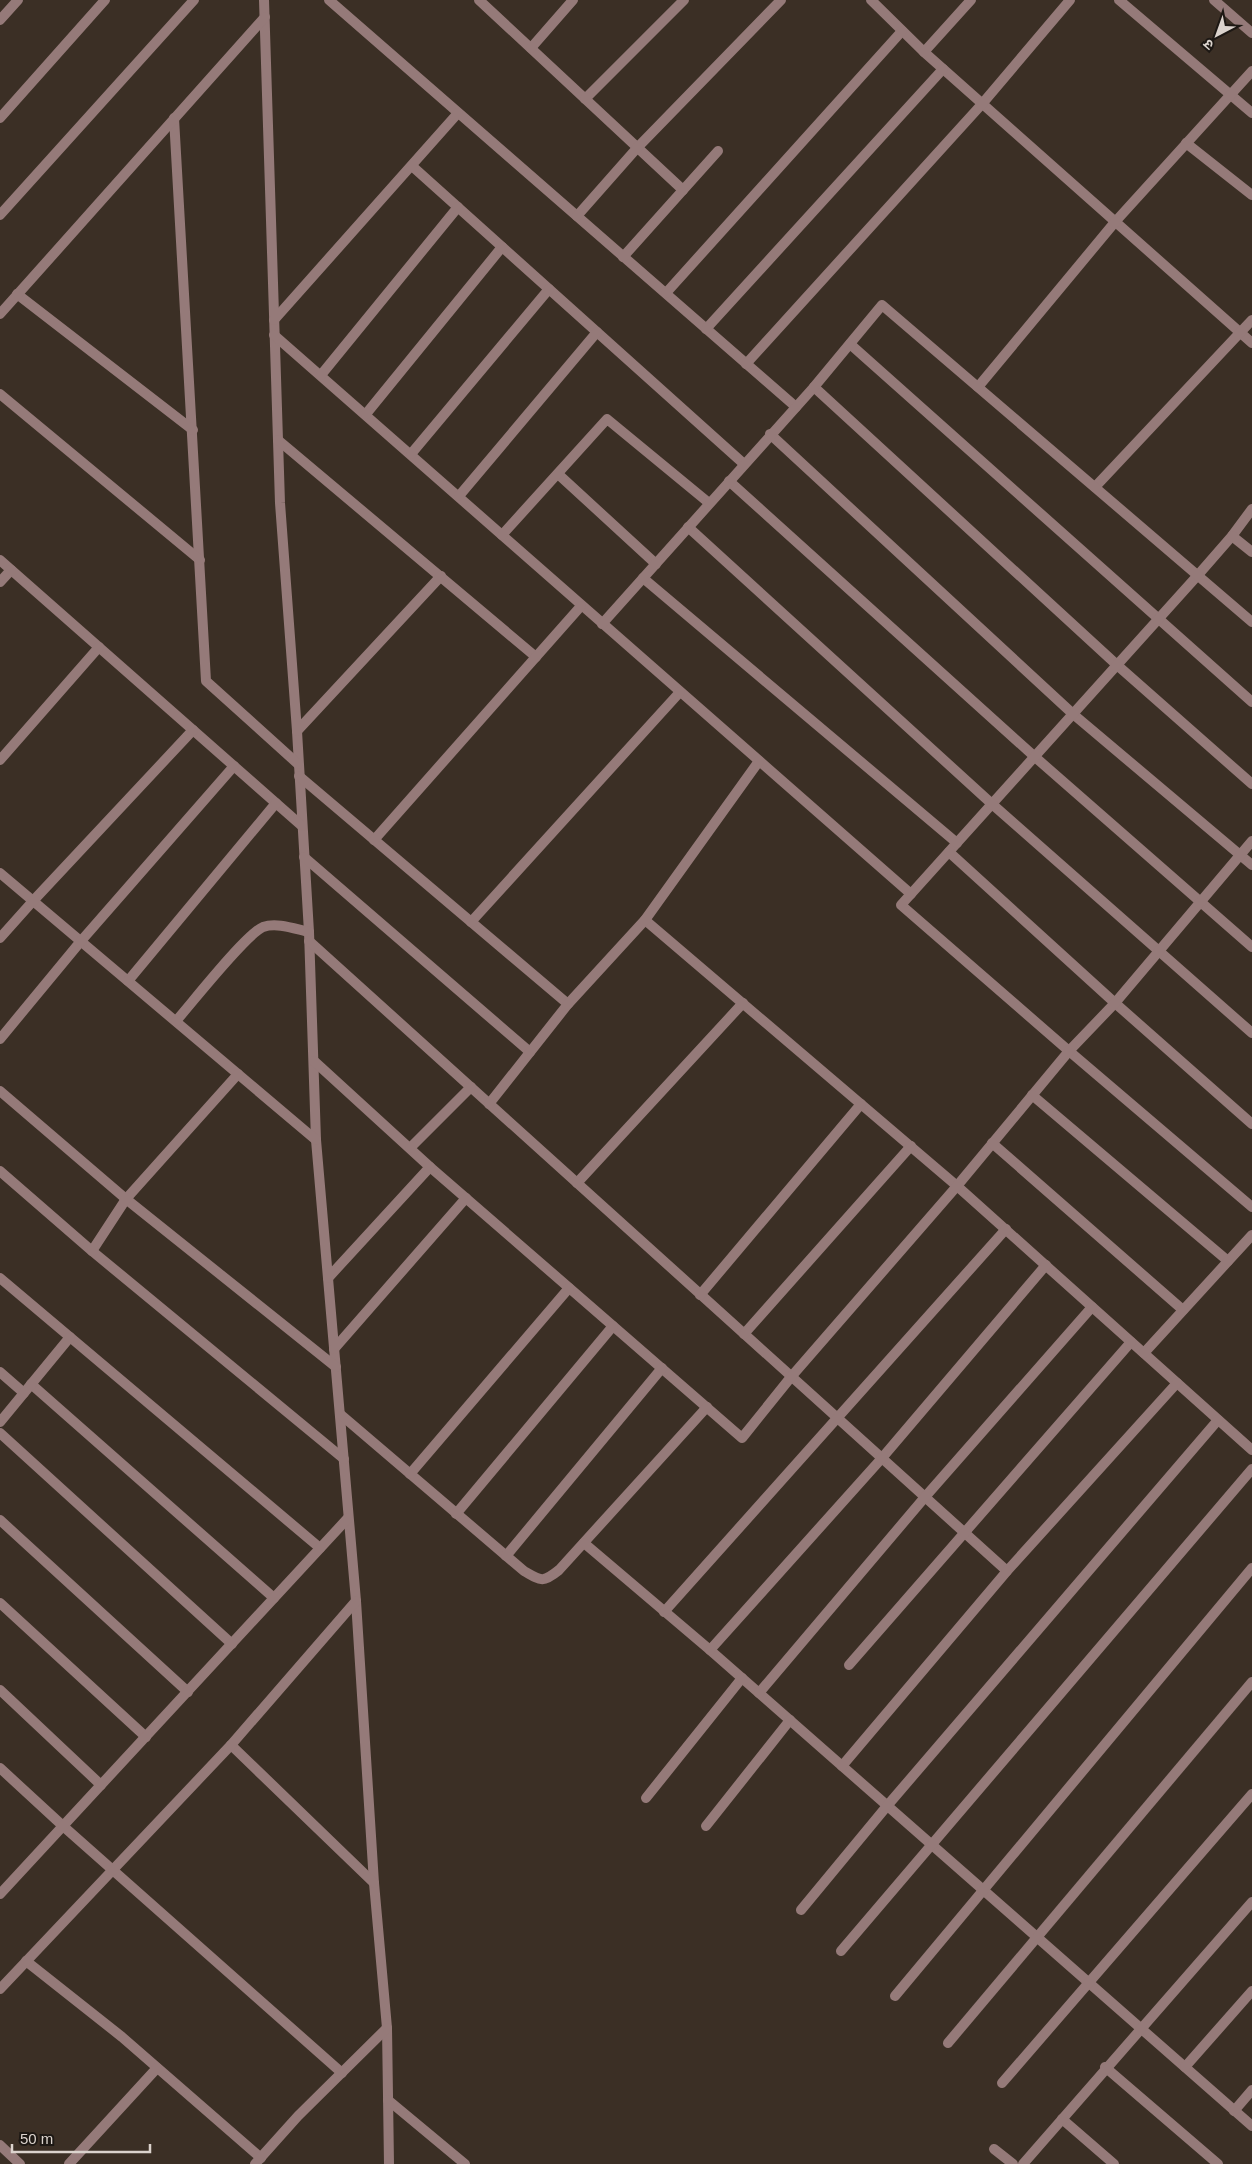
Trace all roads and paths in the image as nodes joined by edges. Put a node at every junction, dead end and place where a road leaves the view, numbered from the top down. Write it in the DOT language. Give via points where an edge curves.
graph roads {
  1 [pos="18,0"];
  2 [pos="105,0"];
  3 [pos="194,0"];
  4 [pos="264,0"];
  5 [pos="329,0"];
  6 [pos="478,0"];
  7 [pos="573,0"];
  8 [pos="684,0"];
  9 [pos="781,0"];
  10 [pos="871,0"];
  11 [pos="971,0"];
  12 [pos="1070,0"];
  13 [pos="1119,0"];
  14 [pos="1214,0"];
  15 [pos="490,4"];
  16 [pos="265,17"];
  17 [pos="0,20"];
  18 [pos="902,31"];
  19 [pos="1252,33"];
  20 [pos="531,48"];
  21 [pos="924,52"];
  22 [pos="943,69"];
  23 [pos="1252,71"];
  24 [pos="1230,95"];
  25 [pos="585,99"];
  26 [pos="982,104"];
  27 [pos="458,113"];
  28 [pos="1252,114"];
  29 [pos="0,118"];
  30 [pos="174,118"];
  31 [pos="1186,143"];
  32 [pos="637,148"];
  33 [pos="718,151"];
  34 [pos="412,166"];
  35 [pos="683,190"];
  36 [pos="1252,195"];
  37 [pos="458,207"];
  38 [pos="0,215"];
  39 [pos="576,216"];
  40 [pos="1115,222"];
  41 [pos="502,247"];
  42 [pos="623,257"];
  43 [pos="549,289"];
  44 [pos="666,293"];
  45 [pos="18,294"];
  46 [pos="0,314"];
  47 [pos="274,320"];
  48 [pos="1252,320"];
  49 [pos="706,329"];
  50 [pos="597,332"];
  51 [pos="1240,332"];
  52 [pos="274,335"];
  53 [pos="1252,343"];
  54 [pos="850,344"];
  55 [pos="746,364"];
  56 [pos="321,375"];
  57 [pos="814,387"];
  58 [pos="978,387"];
  59 [pos="0,394"];
  60 [pos="796,407"];
  61 [pos="366,414"];
  62 [pos="194,430"];
  63 [pos="770,434"];
  64 [pos="278,440"];
  65 [pos="411,454"];
  66 [pos="744,464"];
  67 [pos="558,474"];
  68 [pos="728,481"];
  69 [pos="1095,486"];
  70 [pos="459,496"];
  71 [pos="709,503"];
  72 [pos="1252,509"];
  73 [pos="688,527"];
  74 [pos="502,535"];
  75 [pos="1232,536"];
  76 [pos="1252,552"];
  77 [pos="0,560"];
  78 [pos="200,560"];
  79 [pos="656,564"];
  80 [pos="11,570"];
  81 [pos="1198,575"];
  82 [pos="441,576"];
  83 [pos="643,578"];
  84 [pos="0,582"];
  85 [pos="582,606"];
  86 [pos="1158,620"];
  87 [pos="1252,622"];
  88 [pos="602,624"];
  89 [pos="99,647"];
  90 [pos="536,657"];
  91 [pos="1117,665"];
  92 [pos="680,692"];
  93 [pos="1252,702"];
  94 [pos="1073,714"];
  95 [pos="193,730"];
  96 [pos="297,731"];
  97 [pos="1035,757"];
  98 [pos="0,760"];
  99 [pos="759,761"];
  100 [pos="298,764"];
  101 [pos="234,766"];
  102 [pos="299,776"];
  103 [pos="1252,784"];
  104 [pos="276,803"];
  105 [pos="992,804"];
  106 [pos="302,826"];
  107 [pos="374,840"];
  108 [pos="1252,840"];
  109 [pos="957,843"];
  110 [pos="949,852"];
  111 [pos="1240,855"];
  112 [pos="304,857"];
  113 [pos="1252,865"];
  114 [pos="0,873"];
  115 [pos="911,894"];
  116 [pos="33,901"];
  117 [pos="1202,901"];
  118 [pos="646,920"];
  119 [pos="471,922"];
  120 [pos="309,937"];
  121 [pos="0,938"];
  122 [pos="80,941"];
  123 [pos="1252,947"];
  124 [pos="1159,949"];
  125 [pos="128,981"];
  126 [pos="743,1003"];
  127 [pos="1115,1003"];
  128 [pos="568,1004"];
  129 [pos="176,1022"];
  130 [pos="1252,1033"];
  131 [pos="0,1039"];
  132 [pos="1069,1051"];
  133 [pos="530,1052"];
  134 [pos="314,1061"];
  135 [pos="238,1074"];
  136 [pos="471,1088"];
  137 [pos="0,1091"];
  138 [pos="1032,1095"];
  139 [pos="489,1104"];
  140 [pos="861,1104"];
  141 [pos="1252,1124"];
  142 [pos="316,1140"];
  143 [pos="992,1143"];
  144 [pos="911,1146"];
  145 [pos="410,1148"];
  146 [pos="430,1166"];
  147 [pos="0,1171"];
  148 [pos="577,1183"];
  149 [pos="957,1186"];
  150 [pos="466,1198"];
  151 [pos="126,1199"];
  152 [pos="1252,1207"];
  153 [pos="1006,1229"];
  154 [pos="1252,1235"];
  155 [pos="92,1251"];
  156 [pos="1228,1261"];
  157 [pos="1046,1265"];
  158 [pos="0,1278"];
  159 [pos="328,1278"];
  160 [pos="569,1288"];
  161 [pos="700,1294"];
  162 [pos="1092,1307"];
  163 [pos="1183,1310"];
  164 [pos="613,1326"];
  165 [pos="744,1334"];
  166 [pos="70,1337"];
  167 [pos="1131,1342"];
  168 [pos="334,1349"];
  169 [pos="1144,1353"];
  170 [pos="336,1367"];
  171 [pos="662,1368"];
  172 [pos="0,1372"];
  173 [pos="791,1377"];
  174 [pos="1177,1383"];
  175 [pos="31,1384"];
  176 [pos="24,1393"];
  177 [pos="707,1408"];
  178 [pos="340,1414"];
  179 [pos="838,1419"];
  180 [pos="1218,1420"];
  181 [pos="0,1422"];
  182 [pos="0,1433"];
  183 [pos="1252,1450"];
  184 [pos="882,1458"];
  185 [pos="344,1459"];
  186 [pos="1252,1469"];
  187 [pos="410,1474"];
  188 [pos="924,1496"];
  189 [pos="456,1514"];
  190 [pos="348,1518"];
  191 [pos="0,1520"];
  192 [pos="966,1533"];
  193 [pos="584,1544"];
  194 [pos="320,1548"];
  195 [pos="506,1556"];
  196 [pos="1252,1568"];
  197 [pos="1007,1570"];
  198 [pos="274,1598"];
  199 [pos="356,1602"];
  200 [pos="0,1603"];
  201 [pos="664,1612"];
  202 [pos="232,1644"];
  203 [pos="710,1650"];
  204 [pos="849,1665"];
  205 [pos="742,1678"];
  206 [pos="1252,1682"];
  207 [pos="0,1690"];
  208 [pos="188,1692"];
  209 [pos="759,1693"];
  210 [pos="790,1720"];
  211 [pos="146,1737"];
  212 [pos="231,1745"];
  213 [pos="842,1766"];
  214 [pos="0,1768"];
  215 [pos="101,1785"];
  216 [pos="1252,1794"];
  217 [pos="646,1798"];
  218 [pos="887,1806"];
  219 [pos="63,1826"];
  220 [pos="706,1826"];
  221 [pos="931,1844"];
  222 [pos="114,1869"];
  223 [pos="374,1882"];
  224 [pos="2,1887"];
  225 [pos="983,1890"];
  226 [pos="1252,1902"];
  227 [pos="800,1910"];
  228 [pos="1037,1937"];
  229 [pos="840,1951"];
  230 [pos="26,1962"];
  231 [pos="1089,1983"];
  232 [pos="0,1989"];
  233 [pos="1252,1991"];
  234 [pos="895,1996"];
  235 [pos="387,2028"];
  236 [pos="1141,2029"];
  237 [pos="948,2043"];
  238 [pos="158,2068"];
  239 [pos="1105,2068"];
  240 [pos="1185,2068"];
  241 [pos="342,2073"];
  242 [pos="1002,2084"];
  243 [pos="1252,2090"];
  244 [pos="388,2100"];
  245 [pos="1234,2111"];
  246 [pos="1062,2119"];
  247 [pos="1252,2126"];
  248 [pos="994,2149"];
  249 [pos="2,2151"];
  250 [pos="258,2161"];
  251 [pos="20,2164"];
  252 [pos="68,2164"];
  253 [pos="389,2164"];
  254 [pos="465,2164"];
  255 [pos="1013,2164"];
  256 [pos="1023,2164"];
  257 [pos="1114,2164"];
  258 [pos="1218,2164"];
  1 -- 17 [label="street"];
  2 -- 29 [label="street"];
  3 -- 38 [label="street"];
  4 -- 16 [label="street"];
  5 -- 27 [label="street"];
  6 -- 15 [label="street"];
  7 -- 20 [label="street"];
  8 -- 25 [label="street"];
  9 -- 32 [label="street"];
  10 -- 18 [label="street"];
  11 -- 21 [label="street"];
  12 -- 26 [label="street"];
  13 -- 24 [label="street"];
  14 -- 19 [label="street"];
  15 -- 20 [label="street"];
  16 -- 30 [label="street"];
  16 -- 47 [label="street"];
  18 -- 21 [label="street"];
  18 -- 44 [label="street"];
  20 -- 25 [label="street"];
  21 -- 22 [label="street"];
  22 -- 26 [label="street"];
  22 -- 49 [label="street"];
  23 -- 24 [label="street"];
  24 -- 28 [label="street"];
  24 -- 31 [label="street"];
  25 -- 32 [label="street"];
  26 -- 40 [label="street"];
  26 -- 55 [label="street"];
  27 -- 34 [label="street"];
  27 -- 39 [label="street"];
  30 -- 45 [label="street"];
  30 -- 62 [label="street"];
  31 -- 36 [label="street"];
  31 -- 40 [label="street"];
  32 -- 35 [label="street"];
  32 -- 39 [label="street"];
  33 -- 35 [label="street"];
  34 -- 37 [label="street"];
  34 -- 47 [label="street"];
  35 -- 42 [label="street"];
  37 -- 41 [label="street"];
  37 -- 56 [label="street"];
  39 -- 42 [label="street"];
  40 -- 51 [label="street"];
  40 -- 58 [label="street"];
  41 -- 43 [label="street"];
  41 -- 61 [label="street"];
  42 -- 44 [label="street"];
  43 -- 50 [label="street"];
  43 -- 65 [label="street"];
  44 -- 49 [label="street"];
  45 -- 46 [label="street"];
  45 -- 62 [label="street"];
  47 -- 52 [label="street"];
  48 -- 51 [label="street"];
  49 -- 55 [label="street"];
  50 -- 66 [label="street"];
  50 -- 70 [label="street"];
  51 -- 53 [label="street"];
  51 -- 69 [label="street"];
  52 -- 56 [label="street"];
  52 -- 64 [label="street"];
  54 -- 57 [label="street"];
  54 -- 58 [label="street" via="882,305"];
  54 -- 86 [label="street"];
  55 -- 60 [label="street"];
  56 -- 61 [label="street"];
  57 -- 60 [label="street"];
  57 -- 91 [label="street"];
  58 -- 69 [label="street"];
  59 -- 78 [label="street"];
  60 -- 63 [label="street"];
  61 -- 65 [label="street"];
  62 -- 78 [label="street"];
  63 -- 66 [label="street"];
  63 -- 94 [label="street"];
  64 -- 82 [label="street"];
  64 -- 96 [label="street"];
  65 -- 70 [label="street"];
  66 -- 68 [label="street"];
  67 -- 71 [label="street" via="607,419"];
  67 -- 74 [label="street"];
  67 -- 79 [label="street"];
  68 -- 71 [label="street"];
  68 -- 97 [label="street"];
  69 -- 81 [label="street"];
  70 -- 74 [label="street"];
  71 -- 73 [label="street"];
  72 -- 75 [label="street"];
  73 -- 79 [label="street"];
  73 -- 105 [label="street"];
  74 -- 85 [label="street"];
  75 -- 76 [label="street"];
  75 -- 81 [label="street"];
  77 -- 80 [label="street"];
  78 -- 100 [label="street" via="206,681"];
  79 -- 83 [label="street"];
  80 -- 84 [label="street"];
  80 -- 89 [label="street"];
  81 -- 86 [label="street"];
  81 -- 87 [label="street"];
  82 -- 90 [label="street"];
  82 -- 96 [label="street"];
  83 -- 88 [label="street"];
  83 -- 109 [label="street"];
  85 -- 88 [label="street"];
  85 -- 90 [label="street"];
  86 -- 91 [label="street"];
  86 -- 93 [label="street"];
  88 -- 92 [label="street"];
  89 -- 95 [label="street"];
  89 -- 98 [label="street"];
  90 -- 107 [label="street"];
  91 -- 94 [label="street"];
  91 -- 103 [label="street"];
  92 -- 99 [label="street"];
  92 -- 119 [label="street"];
  94 -- 97 [label="street"];
  94 -- 111 [label="street"];
  95 -- 101 [label="street"];
  95 -- 116 [label="street"];
  96 -- 100 [label="street"];
  97 -- 105 [label="street"];
  97 -- 117 [label="street"];
  99 -- 115 [label="street"];
  99 -- 118 [label="street"];
  100 -- 102 [label="street"];
  101 -- 104 [label="street"];
  101 -- 122 [label="street"];
  102 -- 106 [label="street"];
  102 -- 107 [label="street"];
  104 -- 106 [label="street"];
  104 -- 125 [label="street"];
  105 -- 109 [label="street"];
  105 -- 124 [label="street"];
  106 -- 112 [label="street"];
  107 -- 119 [label="street"];
  108 -- 111 [label="street"];
  109 -- 110 [label="street"];
  110 -- 115 [label="street"];
  110 -- 127 [label="street"];
  111 -- 113 [label="street"];
  111 -- 117 [label="street"];
  112 -- 120 [label="street"];
  112 -- 133 [label="street"];
  114 -- 116 [label="street"];
  115 -- 132 [label="street" via="901,905"];
  116 -- 121 [label="street"];
  116 -- 122 [label="street"];
  117 -- 123 [label="street"];
  117 -- 124 [label="street"];
  118 -- 126 [label="street"];
  118 -- 128 [label="street"];
  119 -- 128 [label="street"];
  120 -- 129 [label="street" via="274,925 262,928 242,945"];
  120 -- 134 [label="street"];
  120 -- 136 [label="street"];
  122 -- 125 [label="street"];
  122 -- 131 [label="street"];
  124 -- 127 [label="street"];
  124 -- 130 [label="street"];
  125 -- 129 [label="street"];
  126 -- 140 [label="street"];
  126 -- 148 [label="street"];
  127 -- 132 [label="street"];
  127 -- 141 [label="street"];
  128 -- 133 [label="street"];
  129 -- 135 [label="street"];
  132 -- 138 [label="street"];
  132 -- 152 [label="street"];
  133 -- 139 [label="street"];
  134 -- 142 [label="street"];
  134 -- 145 [label="street"];
  135 -- 142 [label="street"];
  135 -- 151 [label="street"];
  136 -- 139 [label="street"];
  136 -- 145 [label="street"];
  137 -- 151 [label="street"];
  138 -- 143 [label="street"];
  138 -- 156 [label="street"];
  139 -- 148 [label="street"];
  140 -- 144 [label="street"];
  140 -- 161 [label="street"];
  142 -- 159 [label="street"];
  143 -- 149 [label="street"];
  143 -- 163 [label="street"];
  144 -- 149 [label="street"];
  144 -- 165 [label="street"];
  145 -- 146 [label="street"];
  146 -- 150 [label="street"];
  146 -- 159 [label="street"];
  147 -- 155 [label="street"];
  148 -- 161 [label="street"];
  149 -- 153 [label="street"];
  149 -- 173 [label="street"];
  150 -- 160 [label="street"];
  150 -- 168 [label="street"];
  151 -- 155 [label="street"];
  151 -- 170 [label="street"];
  153 -- 157 [label="street"];
  153 -- 179 [label="street"];
  154 -- 156 [label="street"];
  155 -- 185 [label="street"];
  156 -- 163 [label="street"];
  157 -- 162 [label="street"];
  157 -- 184 [label="street"];
  158 -- 166 [label="street"];
  159 -- 168 [label="street"];
  160 -- 164 [label="street"];
  160 -- 187 [label="street"];
  161 -- 165 [label="street"];
  162 -- 167 [label="street"];
  162 -- 188 [label="street"];
  163 -- 169 [label="street"];
  164 -- 171 [label="street"];
  164 -- 189 [label="street"];
  165 -- 173 [label="street"];
  166 -- 175 [label="street"];
  166 -- 194 [label="street"];
  167 -- 169 [label="street"];
  167 -- 192 [label="street"];
  168 -- 170 [label="street"];
  169 -- 174 [label="street"];
  170 -- 178 [label="street"];
  171 -- 177 [label="street"];
  171 -- 195 [label="street"];
  172 -- 176 [label="street"];
  173 -- 177 [label="street" via="742,1438"];
  173 -- 179 [label="street"];
  174 -- 180 [label="street"];
  174 -- 197 [label="street"];
  175 -- 176 [label="street"];
  175 -- 198 [label="street"];
  176 -- 181 [label="street"];
  177 -- 193 [label="street"];
  178 -- 185 [label="street"];
  178 -- 187 [label="street"];
  179 -- 184 [label="street"];
  179 -- 201 [label="street"];
  180 -- 183 [label="street"];
  180 -- 218 [label="street"];
  182 -- 202 [label="street"];
  184 -- 188 [label="street"];
  184 -- 203 [label="street"];
  185 -- 190 [label="street"];
  186 -- 221 [label="street"];
  187 -- 189 [label="street"];
  188 -- 192 [label="street"];
  188 -- 209 [label="street"];
  189 -- 195 [label="street"];
  190 -- 194 [label="street"];
  190 -- 199 [label="street"];
  191 -- 208 [label="street"];
  192 -- 197 [label="street"];
  192 -- 204 [label="street"];
  193 -- 195 [label="street" via="548,1580 539,1580"];
  193 -- 201 [label="street"];
  194 -- 198 [label="street"];
  196 -- 225 [label="street"];
  197 -- 213 [label="street"];
  198 -- 202 [label="street"];
  199 -- 212 [label="street"];
  199 -- 223 [label="street"];
  200 -- 211 [label="street"];
  201 -- 203 [label="street"];
  202 -- 208 [label="street"];
  203 -- 205 [label="street"];
  205 -- 209 [label="street"];
  205 -- 217 [label="street"];
  206 -- 228 [label="street"];
  207 -- 215 [label="street"];
  208 -- 211 [label="street"];
  209 -- 210 [label="street"];
  210 -- 213 [label="street"];
  210 -- 220 [label="street"];
  211 -- 215 [label="street"];
  212 -- 222 [label="street"];
  212 -- 223 [label="street"];
  213 -- 218 [label="street"];
  214 -- 219 [label="street"];
  215 -- 219 [label="street"];
  216 -- 231 [label="street"];
  218 -- 221 [label="street"];
  218 -- 227 [label="street"];
  219 -- 222 [label="street"];
  219 -- 224 [label="street"];
  221 -- 225 [label="street"];
  221 -- 229 [label="street"];
  222 -- 230 [label="street"];
  222 -- 241 [label="street"];
  223 -- 235 [label="street"];
  225 -- 228 [label="street"];
  225 -- 234 [label="street"];
  226 -- 236 [label="street"];
  228 -- 231 [label="street"];
  228 -- 237 [label="street"];
  230 -- 232 [label="street"];
  230 -- 238 [label="street"];
  231 -- 236 [label="street"];
  231 -- 242 [label="street"];
  233 -- 240 [label="street"];
  235 -- 241 [label="street"];
  235 -- 244 [label="street"];
  236 -- 239 [label="street"];
  236 -- 240 [label="street"];
  238 -- 250 [label="street"];
  238 -- 252 [label="street"];
  239 -- 246 [label="street"];
  239 -- 258 [label="street"];
  240 -- 245 [label="street"];
  241 -- 250 [label="street"];
  243 -- 245 [label="street"];
  244 -- 253 [label="street"];
  244 -- 254 [label="street"];
  245 -- 247 [label="street"];
  246 -- 256 [label="street"];
  246 -- 257 [label="street"];
  248 -- 255 [label="street"];
  249 -- 251 [label="street"];
}
